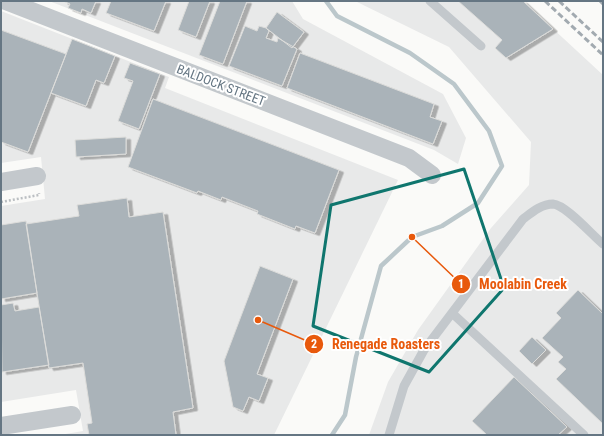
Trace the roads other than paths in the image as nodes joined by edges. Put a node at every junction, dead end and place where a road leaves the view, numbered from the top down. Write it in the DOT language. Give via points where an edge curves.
graph roads {
  1 [pos="6,1"];
  2 [pos="430,1"];
  3 [pos="481,46"];
  4 [pos="432,175"];
  5 [pos="1,182"];
  6 [pos="38,183"];
  7 [pos="603,244"];
  8 [pos="452,313"];
  9 [pos="72,415"];
  10 [pos="1,426"];
  11 [pos="389,435"];
  12 [pos="584,435"];
  1 -- 4 [label="street, BALDOCK STREET" via="409,158"];
  2 -- 3 [label="lane"];
  5 -- 6 [label="street"];
  7 -- 8 [label="lane" via="563,208 553,204 539,208 522,219"];
  8 -- 11 [label="lane" via="424,350 404,386"];
  8 -- 12 [label="lane"];
  9 -- 10 [label="street"];
}
